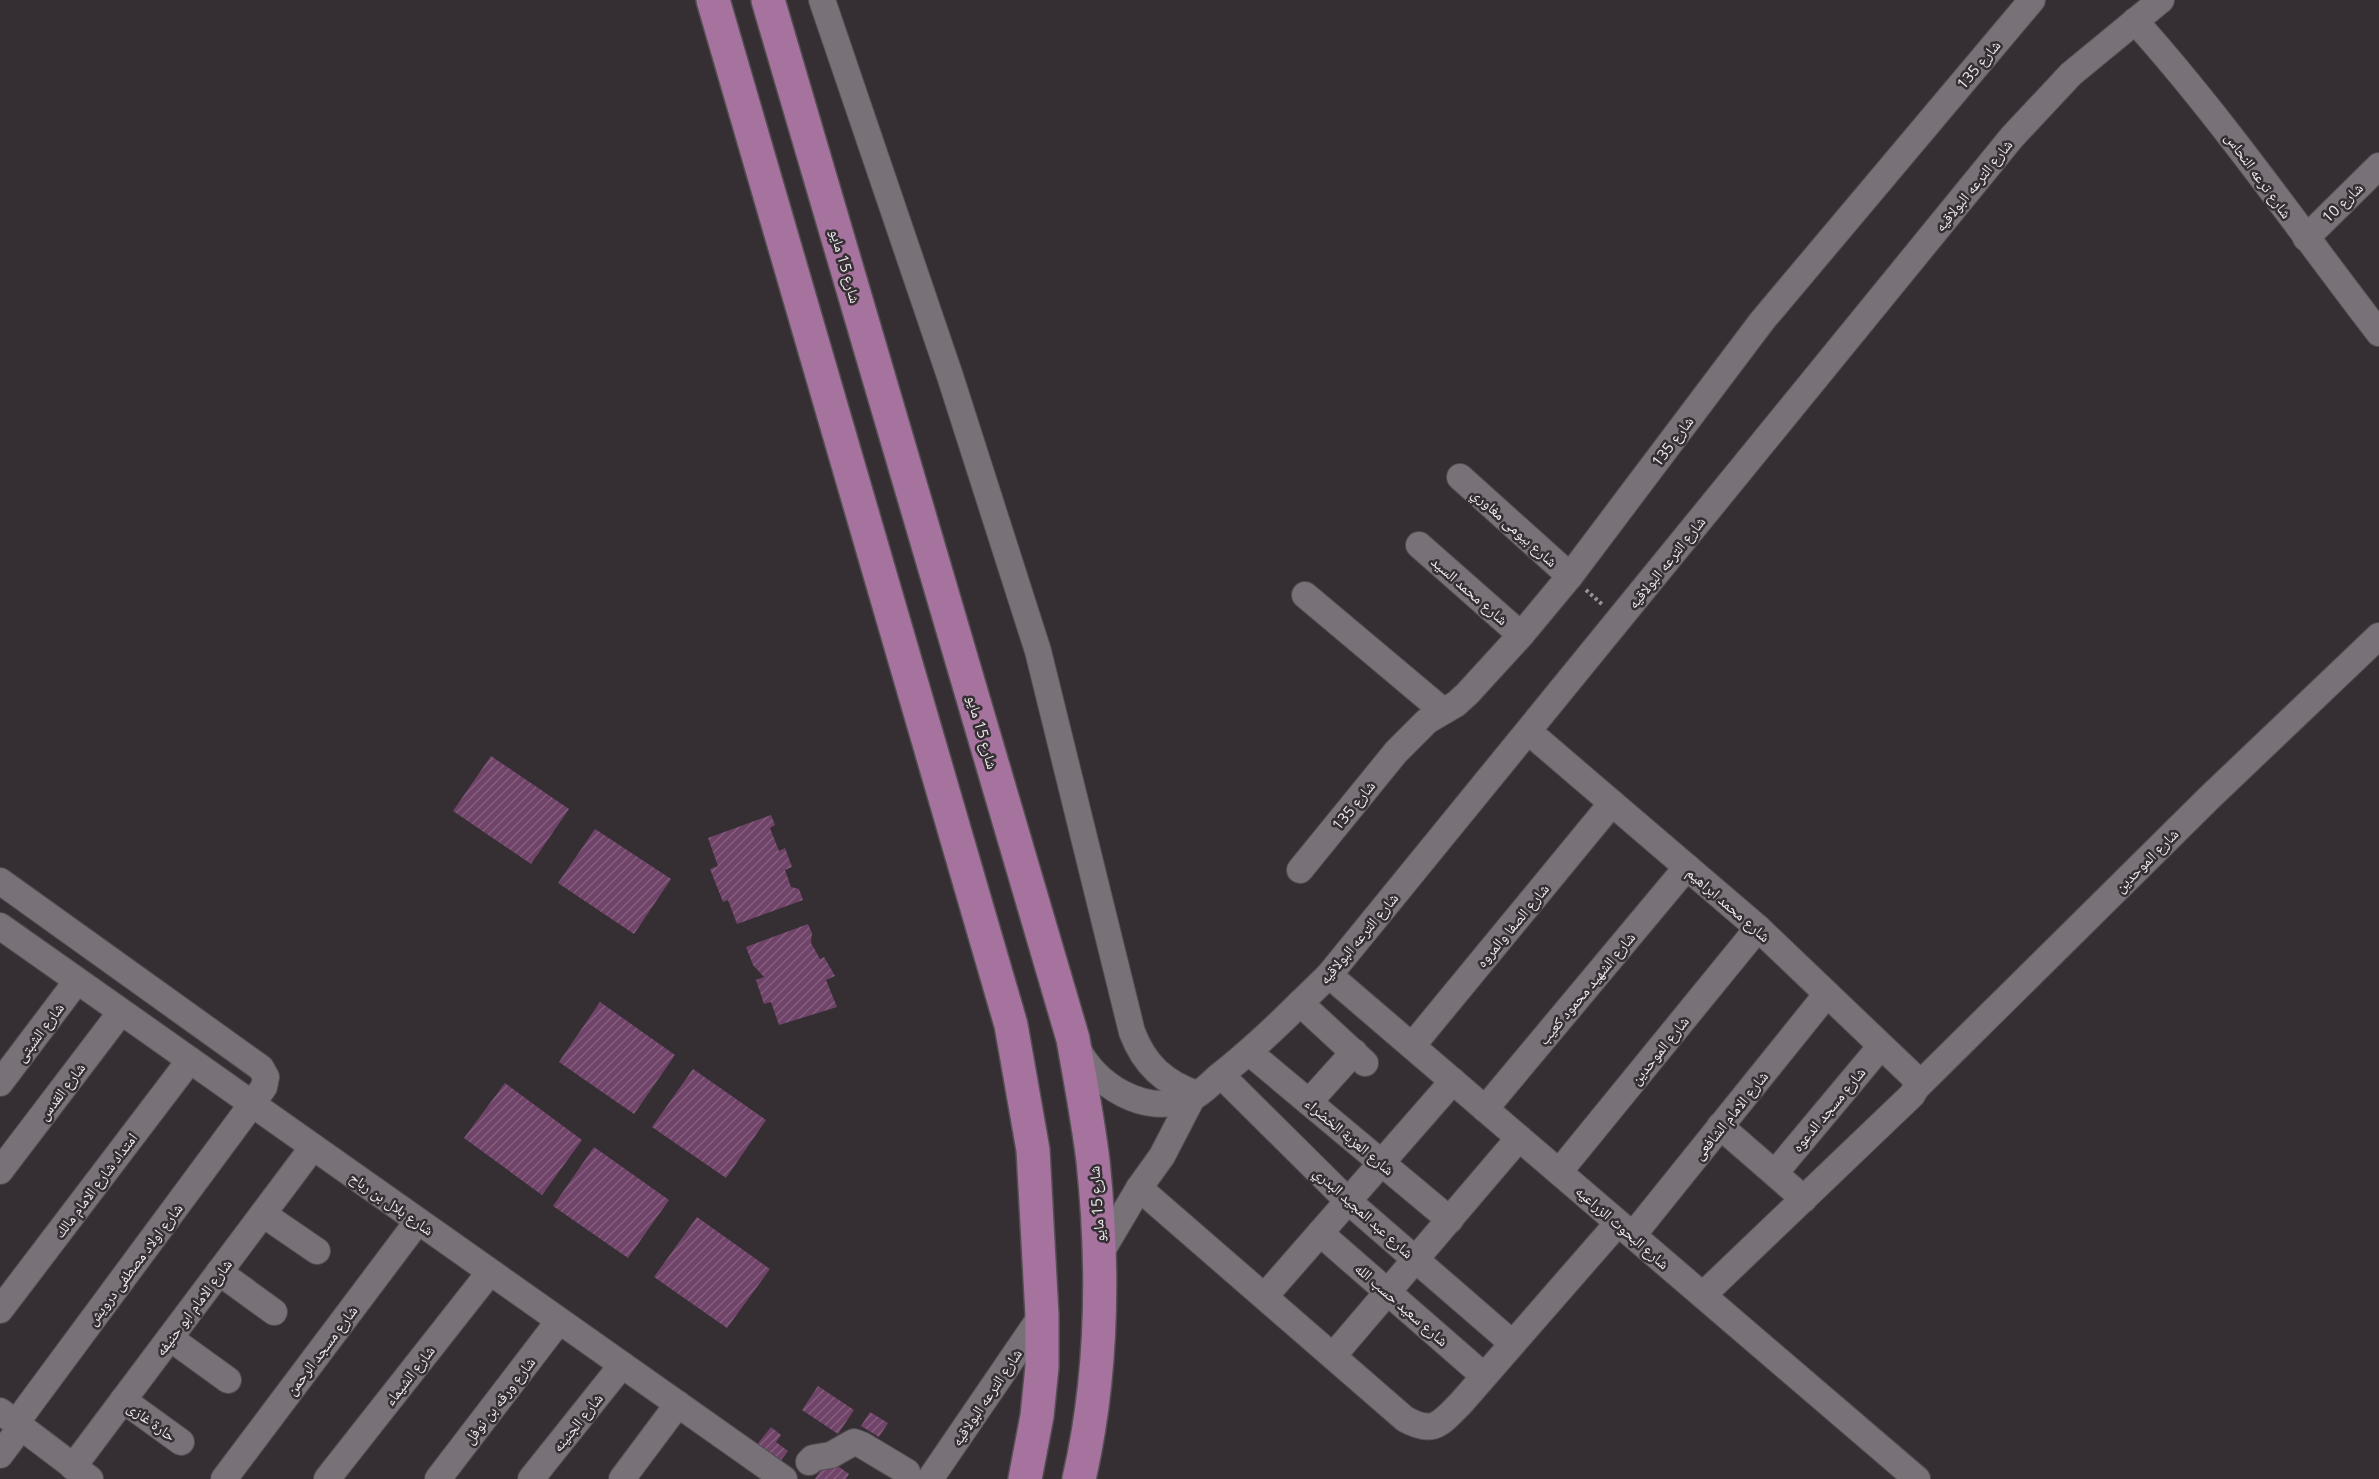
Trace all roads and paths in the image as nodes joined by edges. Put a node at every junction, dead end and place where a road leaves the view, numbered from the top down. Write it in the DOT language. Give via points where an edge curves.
graph roads {
  1 [pos="712,0"];
  2 [pos="768,0"];
  3 [pos="822,0"];
  4 [pos="2032,0"];
  5 [pos="2161,0"];
  6 [pos="2134,21"];
  7 [pos="2379,166"];
  8 [pos="2306,238"];
  9 [pos="2379,333"];
  10 [pos="1460,477"];
  11 [pos="1419,545"];
  12 [pos="1570,576"];
  13 [pos="1305,595"];
  14 [pos="1620,620"];
  15 [pos="1521,635"];
  16 [pos="2379,636"];
  17 [pos="1443,711"];
  18 [pos="1529,732"];
  19 [pos="1612,803"];
  20 [pos="1687,867"];
  21 [pos="1300,870"];
  22 [pos="0,881"];
  23 [pos="1758,928"];
  24 [pos="2,931"];
  25 [pos="1329,975"];
  26 [pos="77,981"];
  27 [pos="1827,994"];
  28 [pos="1300,1003"];
  29 [pos="122,1012"];
  30 [pos="1073,1039"];
  31 [pos="1412,1046"];
  32 [pos="1881,1046"];
  33 [pos="1250,1053"];
  34 [pos="190,1060"];
  35 [pos="1221,1075"];
  36 [pos="1453,1081"];
  37 [pos="0,1083"];
  38 [pos="1916,1088"];
  39 [pos="1195,1096"];
  40 [pos="1309,1102"];
  41 [pos="252,1104"];
  42 [pos="1485,1109"];
  43 [pos="1720,1126"];
  44 [pos="1519,1138"];
  45 [pos="313,1147"];
  46 [pos="1381,1163"];
  47 [pos="0,1171"];
  48 [pos="1559,1172"];
  49 [pos="1774,1173"];
  50 [pos="1139,1188"];
  51 [pos="1804,1199"];
  52 [pos="1348,1201"];
  53 [pos="263,1214"];
  54 [pos="1450,1220"];
  55 [pos="418,1221"];
  56 [pos="1625,1229"];
  57 [pos="1320,1233"];
  58 [pos="316,1251"];
  59 [pos="1100,1254"];
  60 [pos="1416,1260"];
  61 [pos="219,1272"];
  62 [pos="490,1272"];
  63 [pos="1388,1292"];
  64 [pos="1265,1296"];
  65 [pos="1703,1296"];
  66 [pos="0,1310"];
  67 [pos="274,1312"];
  68 [pos="1042,1315"];
  69 [pos="559,1321"];
  70 [pos="170,1338"];
  71 [pos="1512,1343"];
  72 [pos="1333,1356"];
  73 [pos="622,1365"];
  74 [pos="1484,1376"];
  75 [pos="228,1380"];
  76 [pos="123,1400"];
  77 [pos="678,1404"];
  78 [pos="12,1420"];
  79 [pos="181,1442"];
  80 [pos="0,1455"];
  81 [pos="809,1462"];
  82 [pos="921,1472"];
  83 [pos="80,1474"];
  84 [pos="224,1479"];
  85 [pos="327,1479"];
  86 [pos="438,1479"];
  87 [pos="531,1479"];
  88 [pos="622,1479"];
  89 [pos="784,1479"];
  90 [pos="1025,1479"];
  91 [pos="1079,1479"];
  92 [pos="1917,1479"];
  1 -- 68 [label="main road" via="1011,1025 1033,1150"];
  2 -- 30 [label="main road, شارع 15 مايو"];
  3 -- 39 [label="street" via="950,376 1038,651 1132,1032 1156,1072"];
  4 -- 12 [label="street, شارع 135" via="1762,321"];
  5 -- 6 [label="street, شارع الترعه البولاقيه"];
  6 -- 8 [label="street, شارع ترعه النحاس" via="2224,126"];
  6 -- 14 [label="street, شارع الترعه البولاقيه" via="2071,74 2012,138"];
  7 -- 8 [label="street, شارع 10"];
  8 -- 9 [label="street, شارع ترعه النحاس"];
  10 -- 12 [label="street, شارع بيومى مغاوري"];
  11 -- 15 [label="street, شارع محمد السيد"];
  12 -- 14 [label="path"];
  12 -- 15 [label="street, شارع 135"];
  13 -- 17 [label="street"];
  14 -- 18 [label="street, شارع الترعه البولاقيه"];
  15 -- 17 [label="street, شارع 135" via="1467,694"];
  16 -- 38 [label="street, شارع الموحدين"];
  17 -- 21 [label="street, شارع 135" via="1396,752"];
  18 -- 19 [label="street, شارع محمد ابراهيم"];
  18 -- 25 [label="street, شارع الترعه البولاقيه"];
  19 -- 20 [label="street, شارع محمد ابراهيم"];
  19 -- 31 [label="street, شارع الصفا والمروه"];
  20 -- 23 [label="street, شارع محمد ابراهيم"];
  20 -- 42 [label="street, شارع الشهيد محمود كعيب"];
  22 -- 41 [label="street, شارع اولاد مصطفى درويش" via="261,1068 266,1082"];
  23 -- 27 [label="street, شارع محمد ابراهيم"];
  23 -- 48 [label="street, شارع الموحدين"];
  24 -- 26 [label="street, شارع بلال بن رباح"];
  25 -- 28 [label="street, شارع الترعه البولاقيه"];
  25 -- 31 [label="street, شارع البحوث الزراعيه"];
  26 -- 29 [label="street, شارع بلال بن رباح"];
  26 -- 37 [label="street, شارع الشبتى"];
  27 -- 32 [label="street, شارع محمد ابراهيم"];
  27 -- 43 [label="street, شارع الامام الشافعى"];
  28 -- 33 [label="street, شارع الترعه البولاقيه"];
  28 -- 40 [label="street" via="1359,1058"];
  29 -- 34 [label="street, شارع بلال بن رباح"];
  29 -- 47 [label="street, شارع القدس"];
  30 -- 39 [label="street, شارع الترعه البولاقيه" via="1092,1071 1121,1093 1157,1104"];
  30 -- 59 [label="main road, شارع 15 مايو" via="1093,1159"];
  31 -- 36 [label="street, شارع البحوث الزراعيه"];
  32 -- 38 [label="street, شارع محمد ابراهيم" via="1913,1076"];
  32 -- 49 [label="street, شارع مسجد الدعوه"];
  33 -- 35 [label="street, شارع الترعه البولاقيه"];
  33 -- 40 [label="street, شارع العزبة الخضراء"];
  34 -- 41 [label="street, شارع بلال بن رباح"];
  34 -- 66 [label="street, امتداد شارع الامام مالك"];
  35 -- 39 [label="street, شارع الترعه البولاقيه"];
  35 -- 52 [label="street, شارع عبد المجيد البدري"];
  36 -- 42 [label="street, شارع البحوث الزراعيه"];
  36 -- 46 [label="street"];
  38 -- 51 [label="street, شارع الموحدين"];
  39 -- 50 [label="street, شارع الترعه البولاقيه" via="1162,1156"];
  40 -- 46 [label="street, شارع العزبة الخضراء"];
  41 -- 45 [label="street, شارع بلال بن رباح"];
  41 -- 78 [label="street, شارع اولاد مصطفى درويش"];
  42 -- 44 [label="street, شارع البحوث الزراعيه"];
  43 -- 49 [label="street"];
  43 -- 56 [label="street, شارع الامام الشافعى"];
  44 -- 48 [label="street, شارع البحوث الزراعيه"];
  44 -- 54 [label="street"];
  45 -- 53 [label="street, شارع الامام ابو حنيفه"];
  45 -- 55 [label="street, شارع بلال بن رباح"];
  46 -- 52 [label="street"];
  46 -- 54 [label="street, شارع العزبة الخضراء"];
  48 -- 56 [label="street, شارع البحوث الزراعيه"];
  49 -- 51 [label="street"];
  50 -- 59 [label="street, شارع الترعه البولاقيه"];
  50 -- 64 [label="street"];
  51 -- 65 [label="street, شارع الموحدين"];
  52 -- 57 [label="street"];
  52 -- 60 [label="street, شارع عبد المجيد البدري"];
  53 -- 58 [label="street"];
  53 -- 61 [label="street, شارع الامام ابو حنيفه"];
  54 -- 60 [label="street"];
  55 -- 62 [label="street, شارع بلال بن رباح"];
  55 -- 84 [label="street, شارع مسجد الرحمن"];
  56 -- 65 [label="street, شارع البحوث الزراعيه"];
  56 -- 71 [label="street, شارع الامام الشافعى"];
  57 -- 63 [label="street, شارع سعيد حسب الله"];
  57 -- 64 [label="street"];
  59 -- 91 [label="main road, شارع 15 مايو" via="1092,1402"];
  60 -- 63 [label="street"];
  60 -- 71 [label="street, شارع عبد المجيد البدري"];
  61 -- 67 [label="street"];
  61 -- 70 [label="street, شارع الامام ابو حنيفه"];
  62 -- 69 [label="street, شارع بلال بن رباح"];
  62 -- 85 [label="street, شارع الشيماء"];
  63 -- 72 [label="street"];
  63 -- 74 [label="street, شارع سعيد حسب الله"];
  64 -- 72 [label="street"];
  65 -- 92 [label="street, شارع البحوث الزراعيه"];
  68 -- 82 [label="street, شارع الترعه البولاقيه"];
  68 -- 90 [label="main road" via="1037,1416"];
  69 -- 73 [label="street, شارع بلال بن رباح"];
  69 -- 86 [label="street, شارع ورقه بن نوفل"];
  70 -- 75 [label="street"];
  70 -- 76 [label="street, شارع الامام ابو حنيفه"];
  71 -- 74 [label="street, شارع الامام الشافعى"];
  72 -- 74 [label="street, شارع الامام الشافعى" via="1405,1419 1422,1428 1446,1418"];
  73 -- 77 [label="street, شارع بلال بن رباح"];
  73 -- 87 [label="street, شارع الجنينه"];
  76 -- 79 [label="street, حارة غازى"];
  76 -- 83 [label="street, شارع الامام ابو حنيفه"];
  77 -- 88 [label="street"];
  77 -- 89 [label="street, شارع بلال بن رباح"];
  78 -- 80 [label="street, شارع اولاد مصطفى درويش"];
  78 -- 83 [label="street"];
  81 -- 82 [label="street" via="854,1442"];
}
